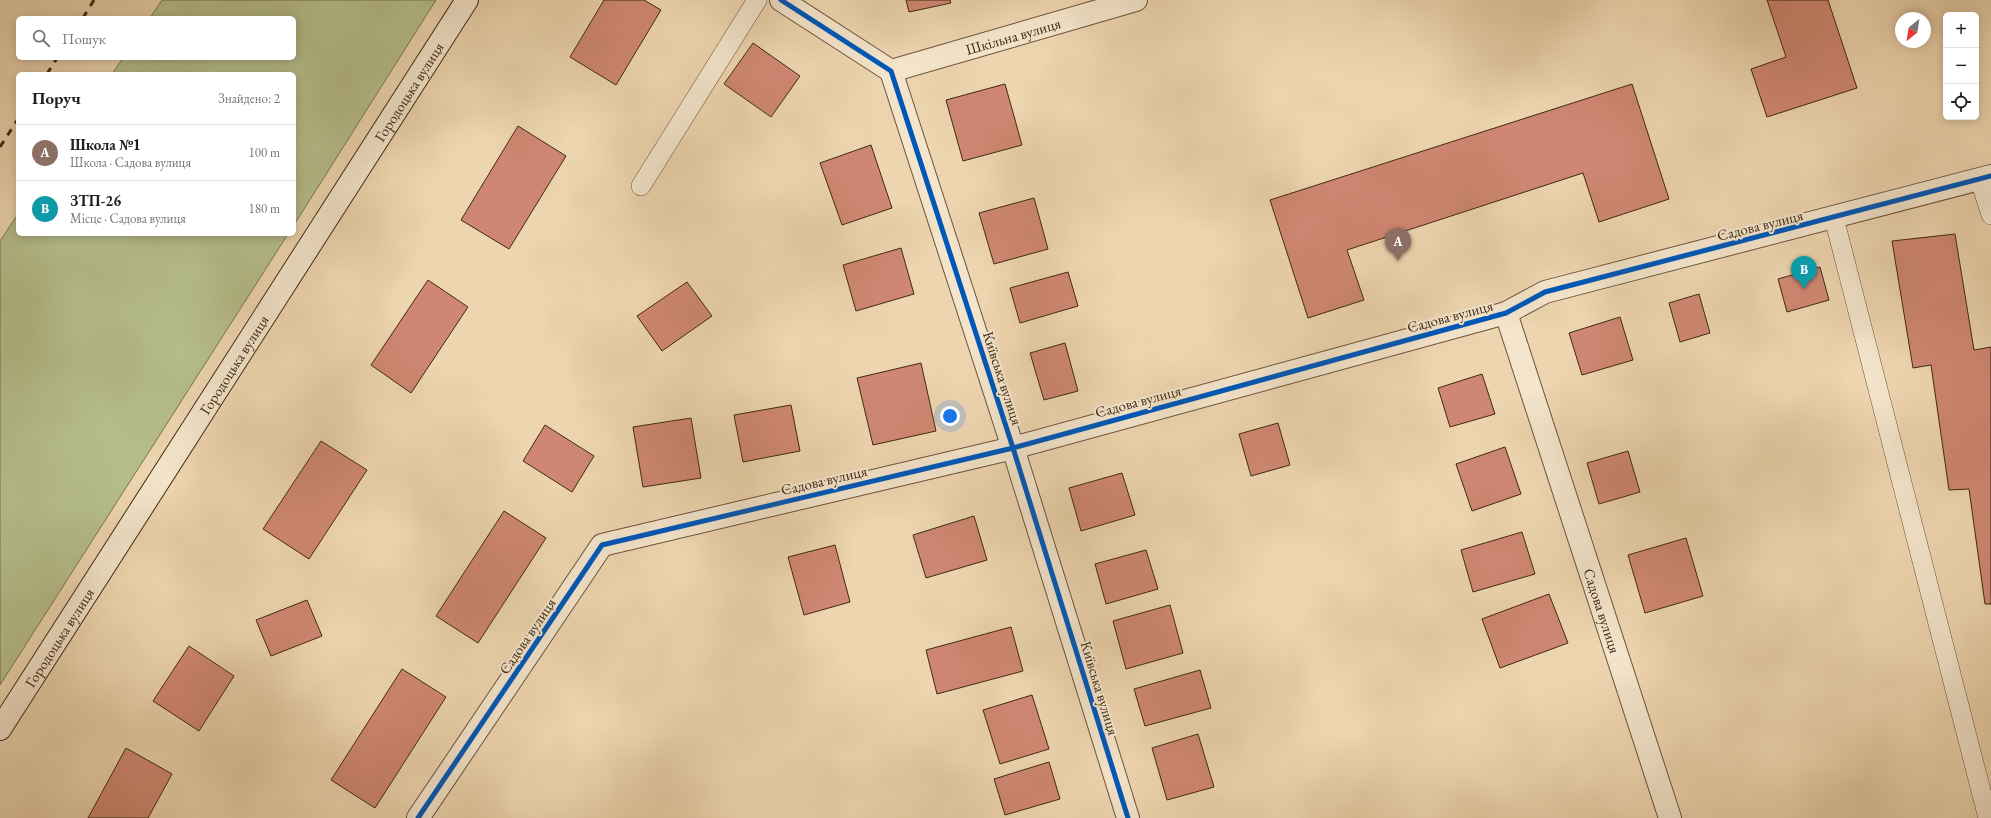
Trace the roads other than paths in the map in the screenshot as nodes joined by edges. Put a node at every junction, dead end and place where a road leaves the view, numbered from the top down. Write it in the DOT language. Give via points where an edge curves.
graph roads {
  1 [pos="467,0"];
  2 [pos="757,0"];
  3 [pos="781,0"];
  4 [pos="1136,0"];
  5 [pos="891,72"];
  6 [pos="1985,178"];
  7 [pos="641,186"];
  8 [pos="1991,215"];
  9 [pos="1834,218"];
  10 [pos="1506,313"];
  11 [pos="1012,448"];
  12 [pos="0,729"];
  13 [pos="418,818"];
  14 [pos="1128,818"];
  15 [pos="1670,818"];
  16 [pos="1988,818"];
  1 -- 12 [label="street, Городоцька вулиця"];
  2 -- 7 [label="lane"];
  3 -- 5 [label="street"];
  4 -- 5 [label="street, Шкільна вулиця"];
  5 -- 11 [label="street, Київська вулиця"];
  6 -- 8 [label="lane"];
  6 -- 9 [label="street, Садова вулиця"];
  9 -- 10 [label="street, Садова вулиця" via="1545,292"];
  9 -- 16 [label="lane"];
  10 -- 11 [label="street, Садова вулиця"];
  10 -- 15 [label="street, Садова вулиця"];
  11 -- 13 [label="street, Садова вулиця" via="602,545"];
  11 -- 14 [label="street, Київська вулиця"];
}
